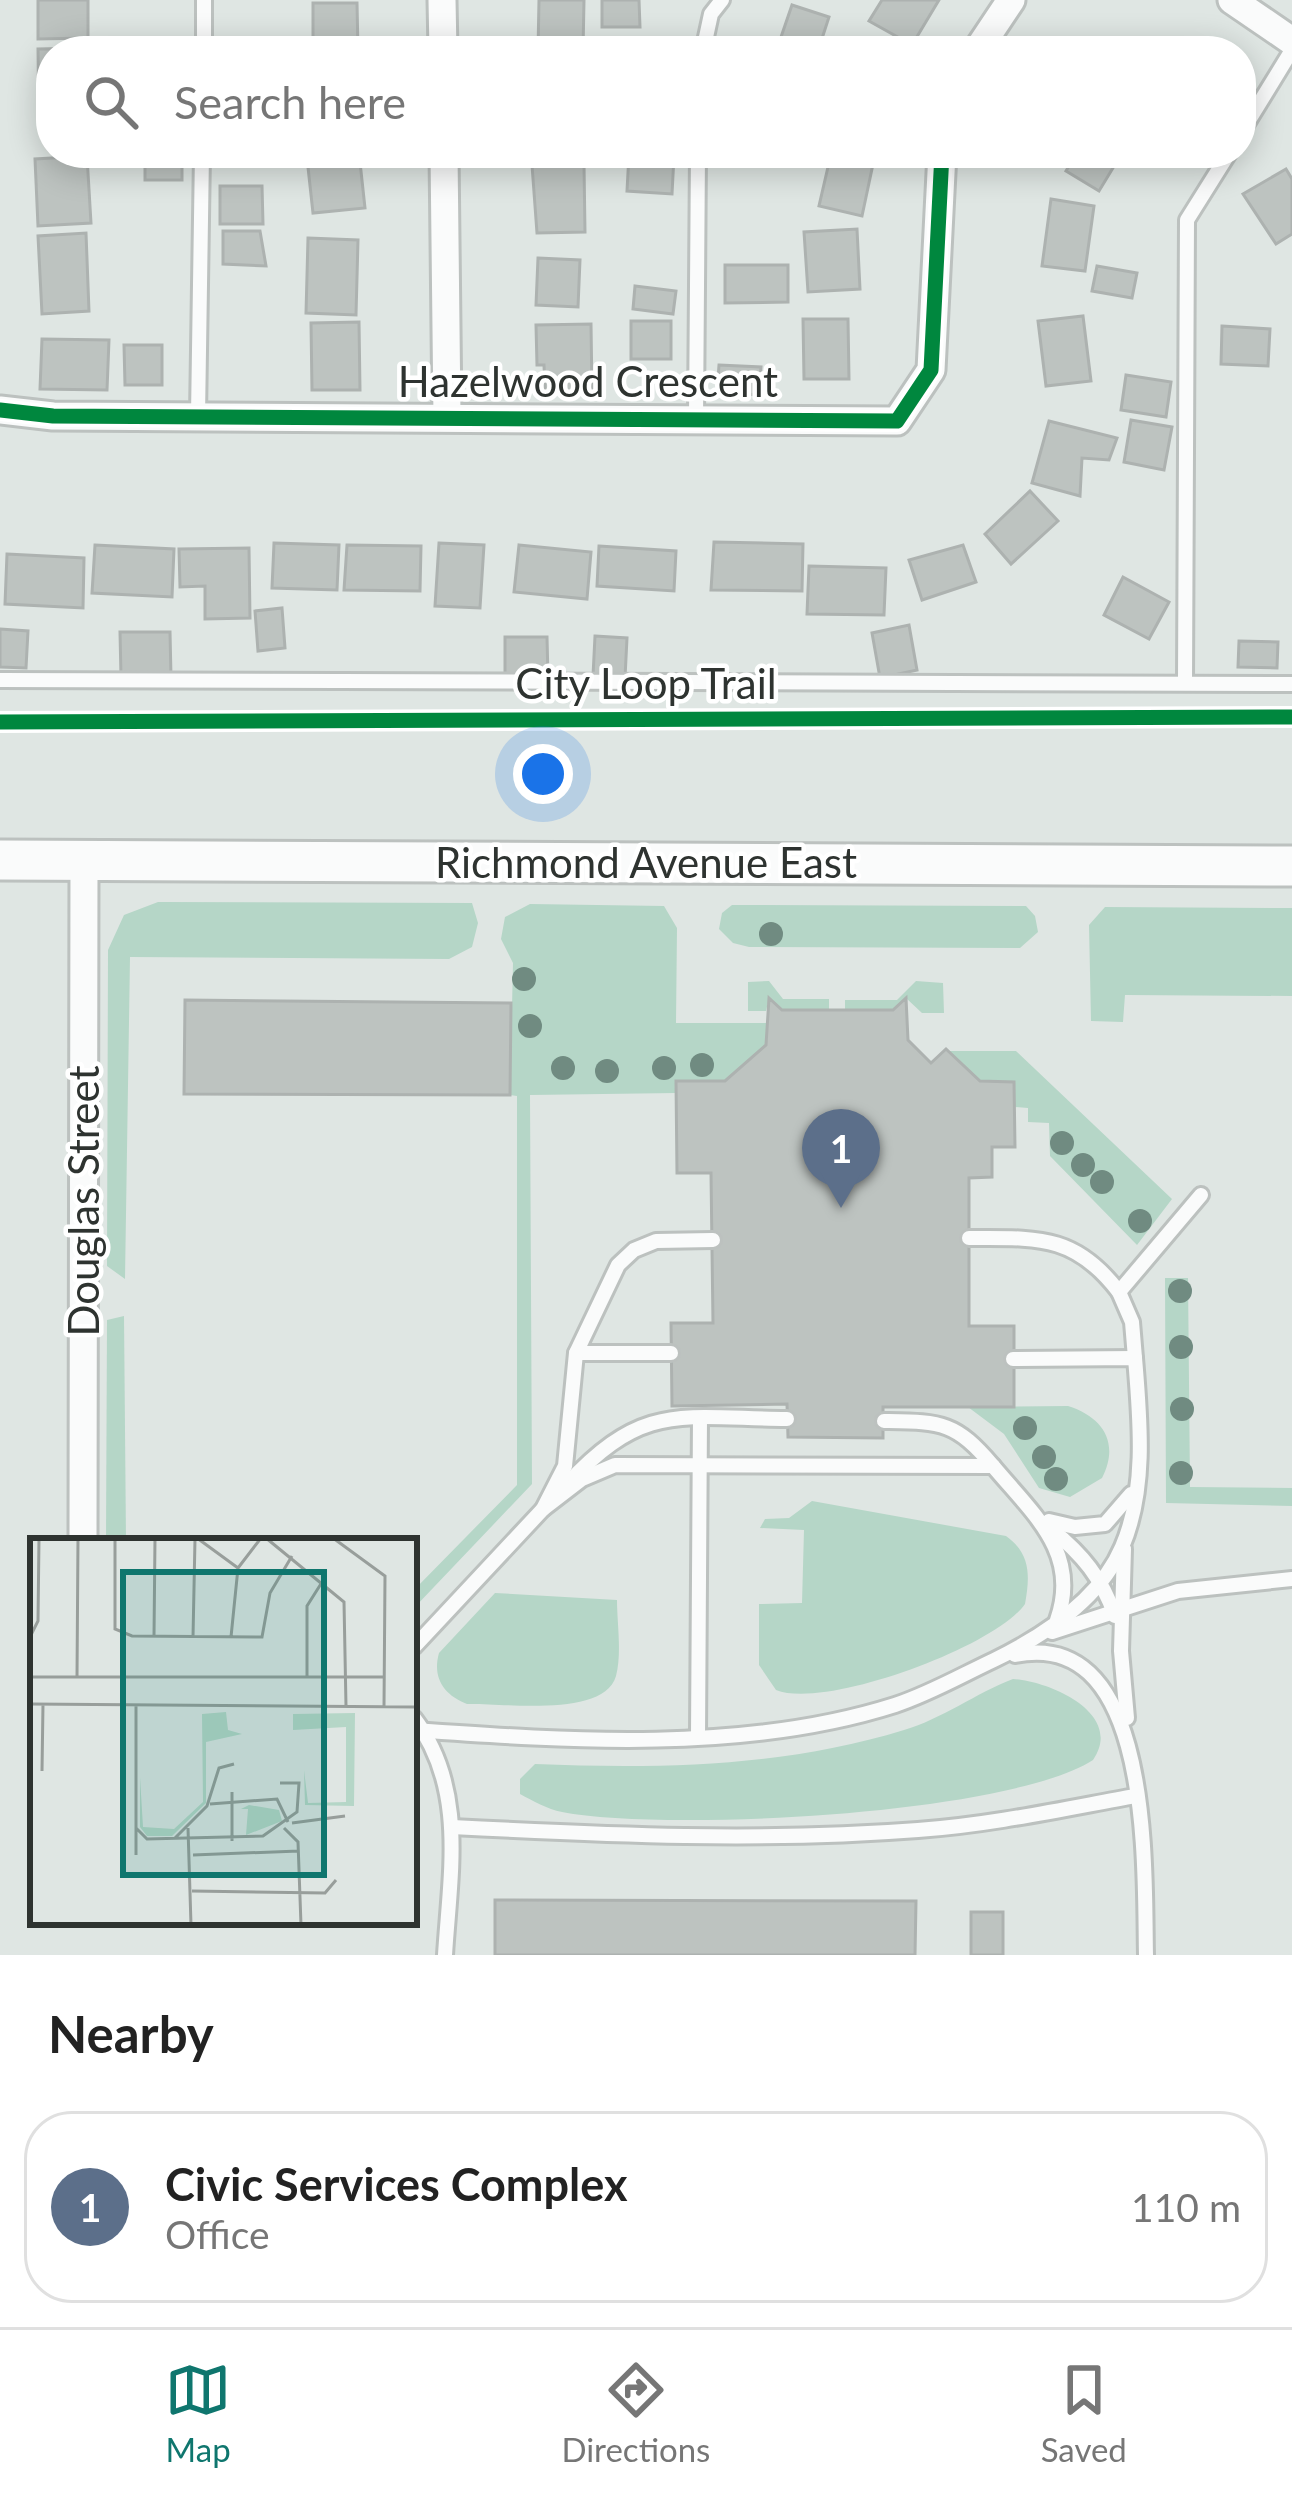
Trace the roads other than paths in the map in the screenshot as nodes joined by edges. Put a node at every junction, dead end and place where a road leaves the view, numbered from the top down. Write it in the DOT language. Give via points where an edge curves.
graph roads {
  1 [pos="204,0"];
  2 [pos="442,0"];
  3 [pos="722,0"];
  4 [pos="1011,0"];
  5 [pos="1232,0"];
  6 [pos="204,36"];
  7 [pos="443,36"];
  8 [pos="707,36"];
  9 [pos="987,36"];
  10 [pos="1292,41"];
  11 [pos="1292,50"];
  12 [pos="1256,109"];
  13 [pos="202,168"];
  14 [pos="444,168"];
  15 [pos="698,168"];
  16 [pos="941,168"];
  17 [pos="1219,168"];
  18 [pos="0,410"];
  19 [pos="198,416"];
  20 [pos="447,416"];
  21 [pos="696,418"];
  22 [pos="0,680"];
  23 [pos="1185,683"];
  24 [pos="1292,684"];
  25 [pos="0,860"];
  26 [pos="84,862"];
  27 [pos="1292,866"];
  28 [pos="1201,1195"];
  29 [pos="969,1238"];
  30 [pos="713,1240"];
  31 [pos="1119,1292"];
  32 [pos="576,1353"];
  33 [pos="671,1353"];
  34 [pos="1135,1358"];
  35 [pos="1013,1359"];
  36 [pos="700,1418"];
  37 [pos="787,1419"];
  38 [pos="884,1421"];
  39 [pos="701,1464"];
  40 [pos="993,1466"];
  41 [pos="1139,1468"];
  42 [pos="543,1509"];
  43 [pos="1029,1510"];
  44 [pos="1125,1537"];
  45 [pos="83,1538"];
  46 [pos="1292,1579"];
  47 [pos="1100,1580"];
  48 [pos="1117,1609"];
  49 [pos="1055,1625"];
  50 [pos="1031,1641"];
  51 [pos="417,1645"];
  52 [pos="976,1669"];
  53 [pos="417,1726"];
  54 [pos="698,1737"];
  55 [pos="1135,1796"];
  56 [pos="1137,1825"];
  57 [pos="452,1827"];
  58 [pos="445,1955"];
  59 [pos="1146,1955"];
  1 -- 6 [label="lane"];
  2 -- 7 [label="street"];
  3 -- 8 [label="lane"];
  4 -- 9 [label="street"];
  5 -- 10 [label="street"];
  11 -- 12 [label="lane"];
  13 -- 19 [label="lane"];
  14 -- 20 [label="street"];
  15 -- 21 [label="lane"];
  16 -- 21 [label="street, Hazelwood Crescent" via="931,370 897,421"];
  17 -- 23 [label="lane" via="1187,220"];
  18 -- 19 [label="street, Hazelwood Crescent"];
  19 -- 20 [label="street, Hazelwood Crescent"];
  20 -- 21 [label="street, Hazelwood Crescent"];
  22 -- 23 [label="lane"];
  23 -- 24 [label="lane"];
  25 -- 26 [label="main road, Richmond Avenue East"];
  26 -- 27 [label="main road, Richmond Avenue East"];
  26 -- 45 [label="street, Douglas Street"];
  28 -- 31 [label="lane"];
  29 -- 31 [label="lane" via="1077,1249"];
  30 -- 32 [label="lane" via="656,1241 634,1250 597,1302"];
  31 -- 34 [label="lane"];
  32 -- 33 [label="lane"];
  32 -- 42 [label="lane" via="565,1466"];
  34 -- 35 [label="lane"];
  34 -- 41 [label="lane"];
  36 -- 37 [label="lane"];
  36 -- 39 [label="lane"];
  36 -- 42 [label="lane" via="660,1419 608,1440"];
  38 -- 40 [label="lane" via="964,1432"];
  39 -- 40 [label="lane"];
  39 -- 42 [label="lane" via="615,1466"];
  39 -- 54 [label="lane"];
  40 -- 43 [label="lane"];
  41 -- 43 [label="lane" via="1126,1505 1105,1524 1059,1525"];
  41 -- 44 [label="lane"];
  42 -- 51 [label="lane"];
  43 -- 47 [label="lane"];
  43 -- 49 [label="lane" via="1062,1558 1064,1602"];
  44 -- 47 [label="lane"];
  44 -- 48 [label="lane"];
  46 -- 48 [label="lane" via="1178,1591"];
  47 -- 48 [label="lane"];
  47 -- 49 [label="lane"];
  48 -- 50 [label="lane"];
  48 -- 56 [label="lane"];
  49 -- 50 [label="lane"];
  50 -- 52 [label="lane"];
  52 -- 54 [label="lane" via="836,1721"];
  52 -- 55 [label="lane" via="1037,1653 1093,1675 1118,1708"];
  53 -- 54 [label="lane"];
  53 -- 57 [label="lane" via="449,1789"];
  55 -- 56 [label="lane"];
  55 -- 57 [label="lane" via="923,1830 814,1836"];
  56 -- 59 [label="lane"];
  57 -- 58 [label="lane"];
}
